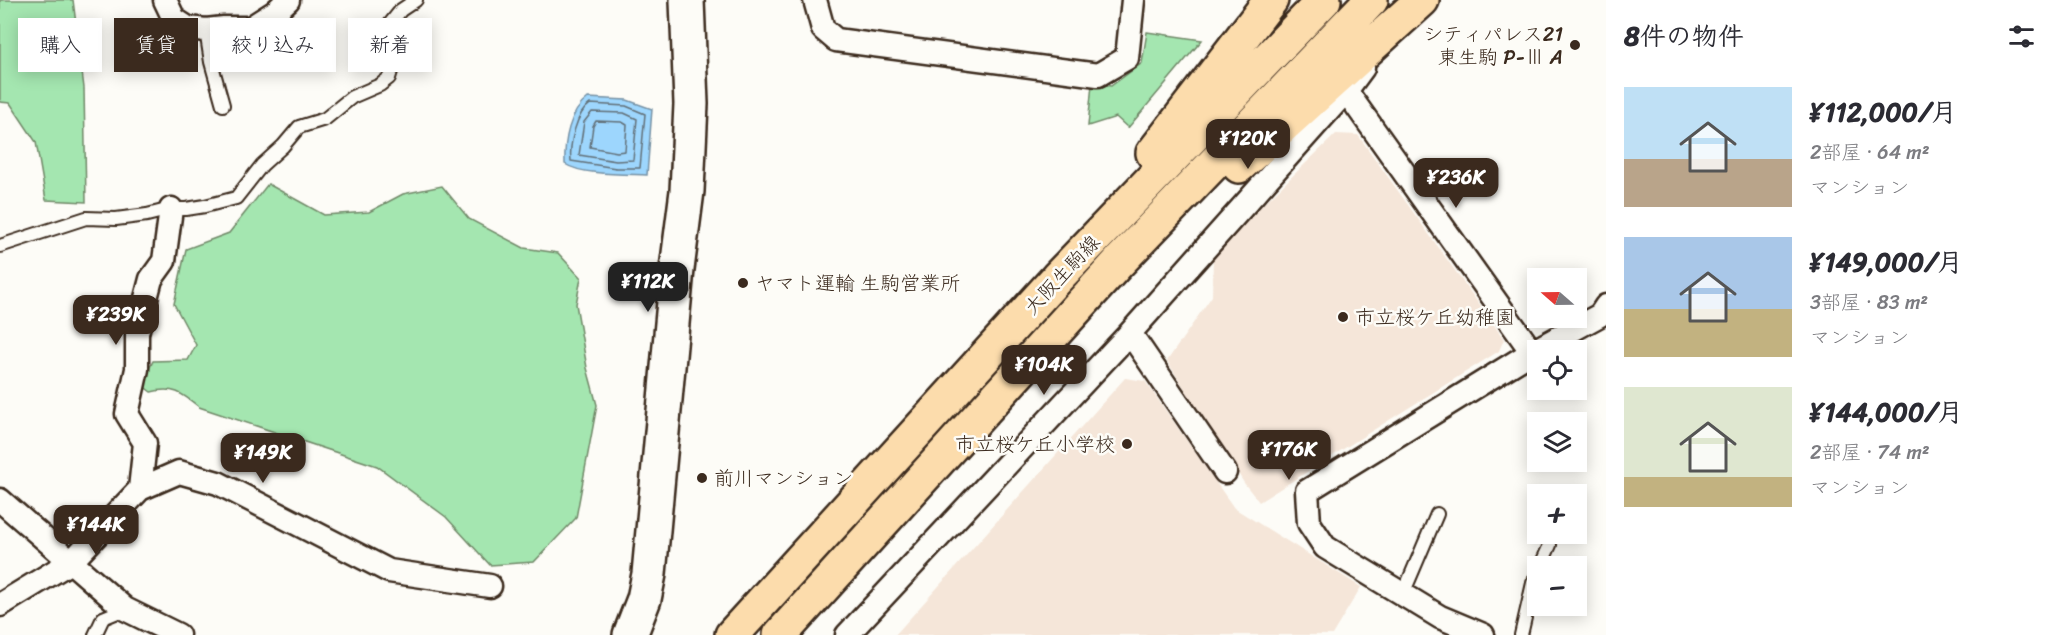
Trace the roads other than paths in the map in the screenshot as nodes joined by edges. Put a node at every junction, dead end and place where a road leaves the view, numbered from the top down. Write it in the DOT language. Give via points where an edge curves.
graph roads {
  1 [pos="165,0"];
  2 [pos="288,0"];
  3 [pos="416,0"];
  4 [pos="687,0"];
  5 [pos="815,0"];
  6 [pos="1134,0"];
  7 [pos="1271,0"];
  8 [pos="1324,0"];
  9 [pos="1371,0"];
  10 [pos="1422,0"];
  11 [pos="1392,28"];
  12 [pos="206,30"];
  13 [pos="1346,91"];
  14 [pos="223,105"];
  15 [pos="171,209"];
  16 [pos="0,246"];
  17 [pos="1119,262"];
  18 [pos="1058,278"];
  19 [pos="1606,306"];
  20 [pos="1130,333"];
  21 [pos="1554,340"];
  22 [pos="1527,345"];
  23 [pos="1527,355"];
  24 [pos="1224,472"];
  25 [pos="140,489"];
  26 [pos="0,500"];
  27 [pos="1437,514"];
  28 [pos="1550,545"];
  29 [pos="1545,556"];
  30 [pos="72,561"];
  31 [pos="490,586"];
  32 [pos="1403,594"];
  33 [pos="0,605"];
  34 [pos="125,609"];
  35 [pos="1527,610"];
  36 [pos="95,635"];
  37 [pos="178,635"];
  38 [pos="630,635"];
  39 [pos="732,635"];
  40 [pos="780,635"];
  41 [pos="847,635"];
  42 [pos="1483,635"];
  43 [pos="1521,635"];
  1 -- 12 [label="street" via="174,19 188,28"];
  2 -- 12 [label="street" via="250,28"];
  3 -- 15 [label="lane" via="401,10 389,26 393,65 389,78 352,97 325,120 299,127 236,198"];
  4 -- 38 [label="street" via="691,104 687,191 649,574"];
  5 -- 6 [label="street" via="823,29 836,40 1098,75 1127,58"];
  7 -- 18 [label="main road"];
  8 -- 18 [label="main road, 大阪生駒線"];
  9 -- 17 [label="main road, 大阪生駒線"];
  10 -- 11 [label="main road"];
  11 -- 13 [label="street"];
  11 -- 17 [label="main road" via="1248,159"];
  12 -- 14 [label="lane" via="210,62"];
  13 -- 20 [label="street"];
  13 -- 22 [label="street"];
  15 -- 16 [label="lane" via="116,219 86,218"];
  15 -- 25 [label="street" via="164,261 151,279 137,333 136,369 127,414 145,443"];
  17 -- 40 [label="main road, 大阪生駒線"];
  18 -- 39 [label="main road, 大阪生駒線"];
  19 -- 21 [label="street" via="1600,315"];
  20 -- 24 [label="street"];
  20 -- 41 [label="street"];
  23 -- 32 [label="street" via="1306,491 1309,523 1325,547"];
  25 -- 30 [label="street"];
  25 -- 31 [label="street" via="179,472 218,483 389,571"];
  26 -- 30 [label="street"];
  27 -- 32 [label="lane"];
  28 -- 29 [label="lane"];
  30 -- 33 [label="street"];
  30 -- 34 [label="street"];
  32 -- 42 [label="street" via="1440,617"];
  34 -- 36 [label="lane" via="103,618"];
  34 -- 37 [label="street"];
  35 -- 43 [label="lane"];
}
